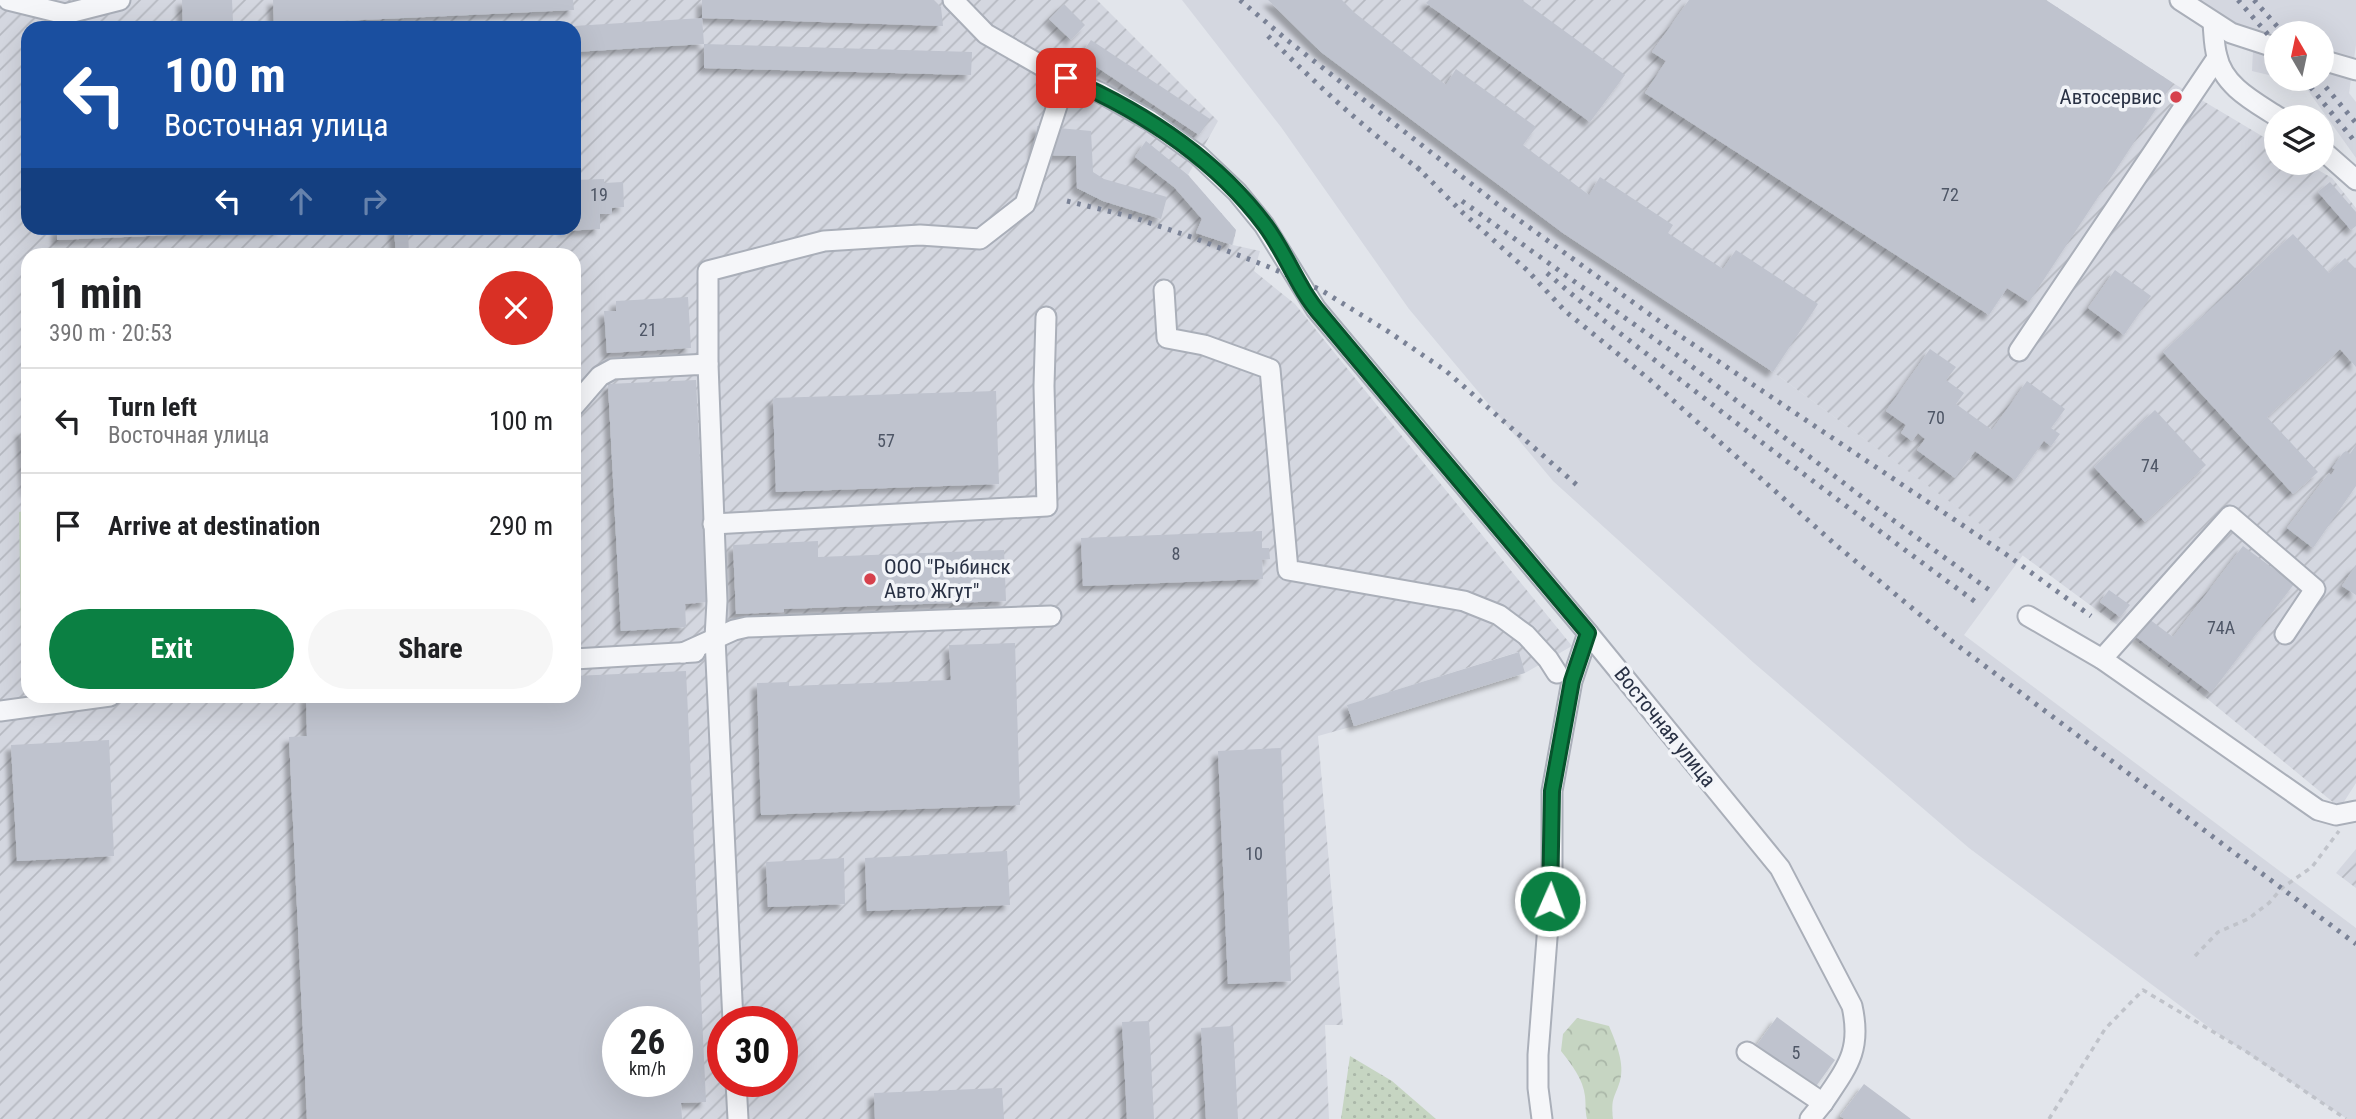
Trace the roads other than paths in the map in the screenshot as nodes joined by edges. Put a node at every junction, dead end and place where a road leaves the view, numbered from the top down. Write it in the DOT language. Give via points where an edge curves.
graph roads {
  1 [pos="8,0"];
  2 [pos="120,0"];
  3 [pos="953,0"];
  4 [pos="2180,0"];
  5 [pos="2213,23"];
  6 [pos="2264,44"];
  7 [pos="2217,58"];
  8 [pos="2334,64"];
  9 [pos="2356,71"];
  10 [pos="1066,78"];
  11 [pos="2264,108"];
  12 [pos="2334,161"];
  13 [pos="2356,180"];
  14 [pos="1164,290"];
  15 [pos="1046,317"];
  16 [pos="2019,351"];
  17 [pos="708,364"];
  18 [pos="581,397"];
  19 [pos="713,524"];
  20 [pos="1051,616"];
  21 [pos="2028,616"];
  22 [pos="1588,633"];
  23 [pos="2285,634"];
  24 [pos="715,644"];
  25 [pos="581,659"];
  26 [pos="2102,659"];
  27 [pos="1557,673"];
  28 [pos="59,703"];
  29 [pos="0,711"];
  30 [pos="2355,811"];
  31 [pos="732,1006"];
  32 [pos="1747,1052"];
  33 [pos="737,1097"];
  34 [pos="1823,1103"];
  35 [pos="738,1119"];
  36 [pos="1542,1119"];
  37 [pos="1811,1119"];
  1 -- 2 [label="street" via="65,14"];
  3 -- 10 [label="street, Восточная улица" via="986,34"];
  4 -- 5 [label="street"];
  5 -- 6 [label="street"];
  5 -- 7 [label="street"];
  7 -- 11 [label="street" via="2226,78"];
  7 -- 16 [label="street"];
  8 -- 9 [label="street"];
  10 -- 17 [label="street" via="1025,204 980,239 920,235 824,241 708,271"];
  10 -- 22 [label="street, Восточная улица" via="1149,120 1198,155 1237,192 1264,225 1316,309"];
  12 -- 13 [label="street"];
  14 -- 27 [label="street" via="1167,338 1205,345 1269,369 1288,570 1464,601 1499,615 1526,635"];
  15 -- 19 [label="street" via="1048,506"];
  17 -- 18 [label="street" via="613,369"];
  17 -- 19 [label="street"];
  19 -- 24 [label="street"];
  20 -- 24 [label="street" via="747,627"];
  21 -- 26 [label="street"];
  22 -- 34 [label="street, Восточная улица" via="1780,868 1852,1006 1857,1027 1854,1047 1846,1069"];
  22 -- 36 [label="street" via="1572,681 1552,791 1552,873 1538,1055"];
  23 -- 26 [label="street" via="2315,589 2230,516"];
  24 -- 25 [label="street" via="682,653"];
  24 -- 31 [label="street"];
  26 -- 30 [label="street" via="2318,810 2336,815"];
  28 -- 29 [label="street"];
  32 -- 34 [label="street"];
  33 -- 35 [label="street"];
  34 -- 37 [label="street, Восточная улица"];
}
